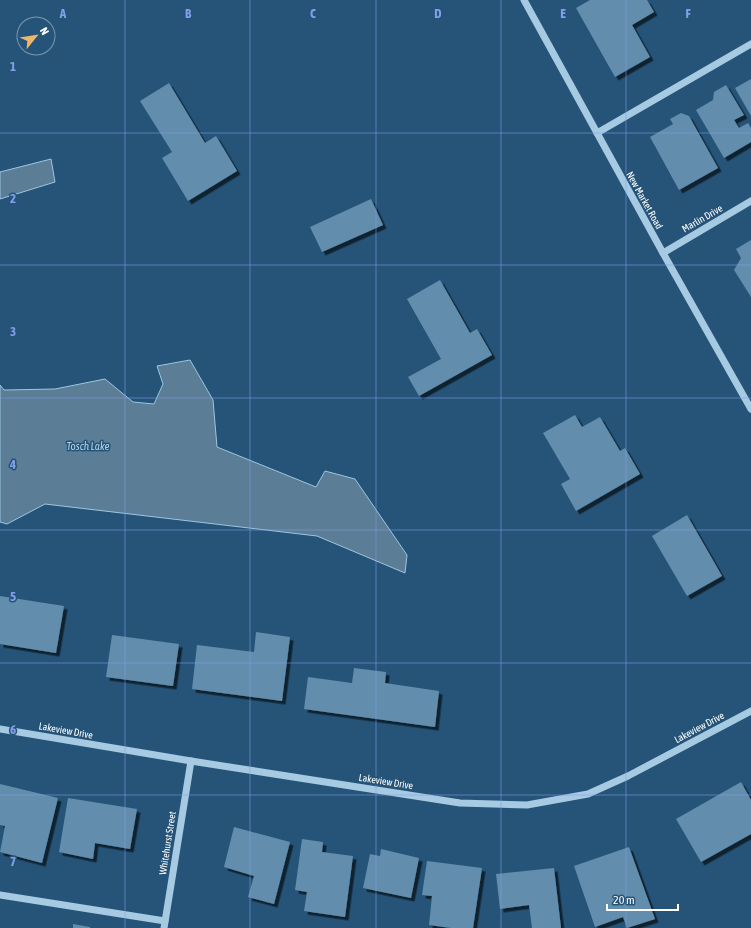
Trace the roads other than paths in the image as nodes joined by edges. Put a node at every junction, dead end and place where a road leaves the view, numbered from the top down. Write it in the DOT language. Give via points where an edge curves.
graph roads {
  1 [pos="524,0"];
  2 [pos="751,44"];
  3 [pos="597,133"];
  4 [pos="751,201"];
  5 [pos="662,253"];
  6 [pos="751,410"];
  7 [pos="751,710"];
  8 [pos="0,729"];
  9 [pos="191,761"];
  10 [pos="0,895"];
  11 [pos="164,925"];
  1 -- 3 [label="street, New Market Road"];
  2 -- 3 [label="street"];
  3 -- 5 [label="street, New Market Road"];
  4 -- 5 [label="street, Marlin Drive"];
  5 -- 6 [label="street, New Market Road"];
  7 -- 9 [label="street, Lakeview Drive" via="628,776 588,794 527,805 460,803"];
  8 -- 9 [label="street, Lakeview Drive"];
  9 -- 11 [label="street, Whitehurst Street"];
  10 -- 11 [label="street"];
}
